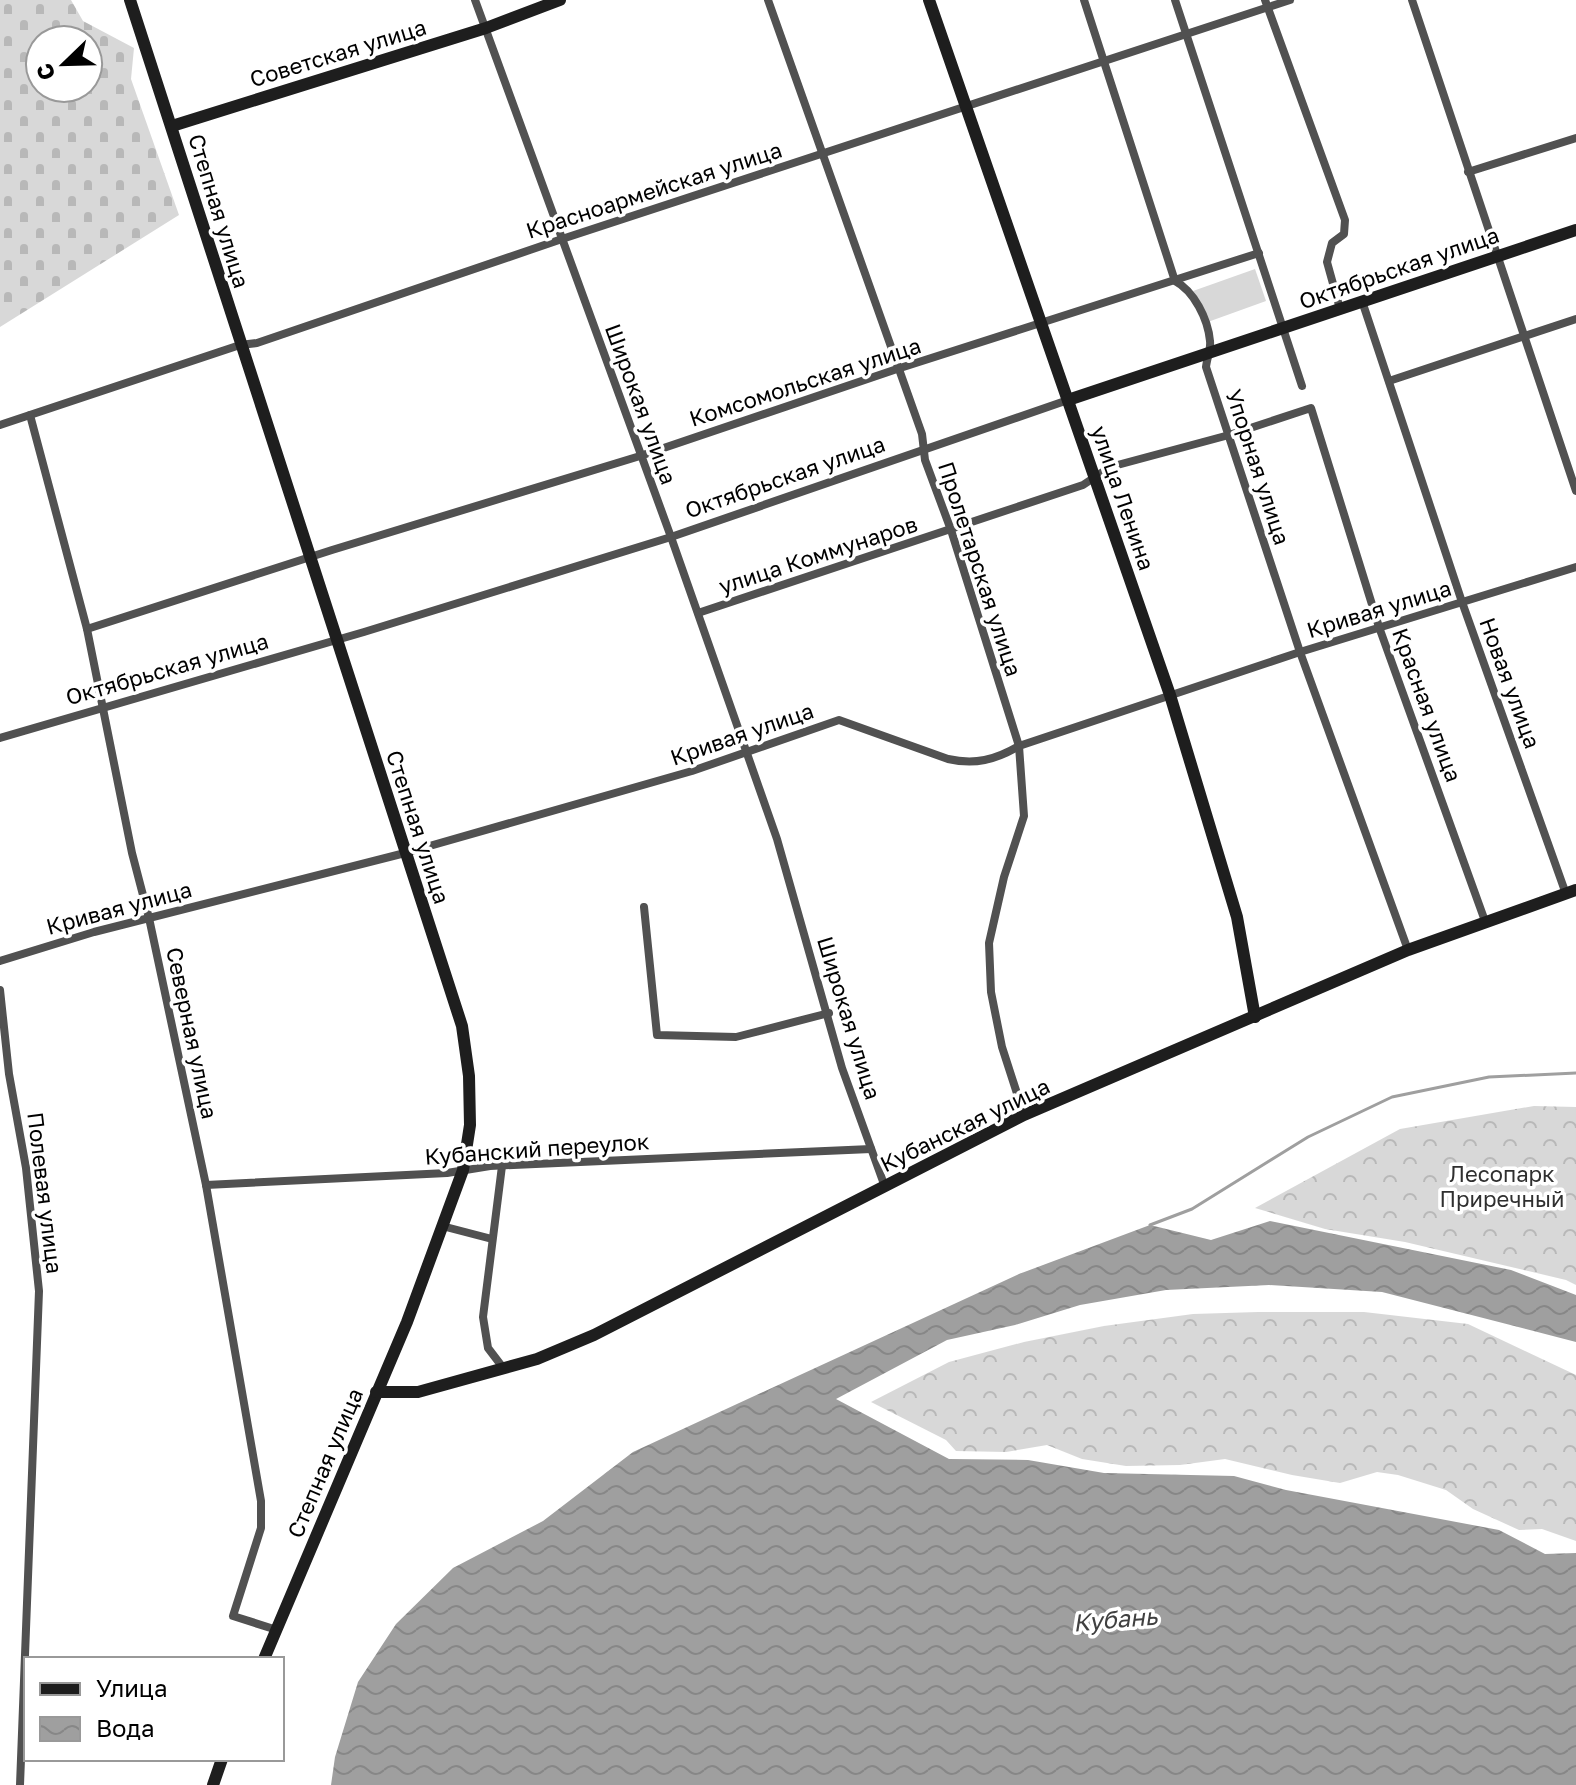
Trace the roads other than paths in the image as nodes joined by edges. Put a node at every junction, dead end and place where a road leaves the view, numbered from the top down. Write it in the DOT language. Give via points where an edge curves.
graph roads {
  1 [pos="130,0"];
  2 [pos="475,0"];
  3 [pos="560,0"];
  4 [pos="768,0"];
  5 [pos="929,0"];
  6 [pos="1084,0"];
  7 [pos="1175,0"];
  8 [pos="1290,0"];
  9 [pos="1412,0"];
  10 [pos="1266,4"];
  11 [pos="486,28"];
  12 [pos="1187,34"];
  13 [pos="1105,61"];
  14 [pos="967,107"];
  15 [pos="172,126"];
  16 [pos="1576,138"];
  17 [pos="823,153"];
  18 [pos="1468,172"];
  19 [pos="1576,230"];
  20 [pos="562,239"];
  21 [pos="1259,253"];
  22 [pos="1496,256"];
  23 [pos="1175,281"];
  24 [pos="1362,301"];
  25 [pos="1340,309"];
  26 [pos="1576,319"];
  27 [pos="1042,324"];
  28 [pos="1282,328"];
  29 [pos="1524,336"];
  30 [pos="240,345"];
  31 [pos="1207,356"];
  32 [pos="897,369"];
  33 [pos="1389,381"];
  34 [pos="1302,386"];
  35 [pos="1068,400"];
  36 [pos="1311,408"];
  37 [pos="30,415"];
  38 [pos="0,425"];
  39 [pos="1229,435"];
  40 [pos="924,450"];
  41 [pos="640,456"];
  42 [pos="1094,477"];
  43 [pos="1576,491"];
  44 [pos="951,530"];
  45 [pos="671,537"];
  46 [pos="309,558"];
  47 [pos="1576,567"];
  48 [pos="1462,602"];
  49 [pos="698,613"];
  50 [pos="1379,627"];
  51 [pos="87,629"];
  52 [pos="338,640"];
  53 [pos="1300,652"];
  54 [pos="1170,695"];
  55 [pos="103,709"];
  56 [pos="0,738"];
  57 [pos="1019,746"];
  58 [pos="746,752"];
  59 [pos="405,853"];
  60 [pos="1571,892"];
  61 [pos="644,907"];
  62 [pos="149,918"];
  63 [pos="1485,921"];
  64 [pos="1408,950"];
  65 [pos="0,961"];
  66 [pos="0,990"];
  67 [pos="829,1013"];
  68 [pos="1255,1017"];
  69 [pos="1024,1115"];
  70 [pos="871,1149"];
  71 [pos="502,1166"];
  72 [pos="463,1170"];
  73 [pos="206,1185"];
  74 [pos="885,1187"];
  75 [pos="442,1226"];
  76 [pos="492,1239"];
  77 [pos="504,1369"];
  78 [pos="376,1392"];
  79 [pos="277,1630"];
  80 [pos="25,1657"];
  81 [pos="265,1657"];
  82 [pos="24,1681"];
  83 [pos="221,1761"];
  84 [pos="20,1785"];
  85 [pos="213,1785"];
  1 -- 15 [label="street, Степная улица"];
  2 -- 11 [label="street, Широкая улица"];
  3 -- 11 [label="street, Советская улица"];
  4 -- 17 [label="street, Пролетарская улица"];
  5 -- 14 [label="street, улица Ленина"];
  6 -- 13 [label="street, Упорная улица"];
  7 -- 12 [label="street"];
  8 -- 10 [label="street, Красноармейская улица"];
  9 -- 18 [label="street"];
  10 -- 12 [label="street, Красноармейская улица"];
  10 -- 25 [label="street" via="1345,220 1344,234 1332,243 1327,262"];
  11 -- 15 [label="street, Советская улица"];
  11 -- 20 [label="street, Широкая улица"];
  12 -- 13 [label="street, Красноармейская улица"];
  12 -- 21 [label="street"];
  13 -- 14 [label="street, Красноармейская улица"];
  13 -- 23 [label="street, Упорная улица"];
  14 -- 17 [label="street, Красноармейская улица"];
  14 -- 27 [label="street, улица Ленина"];
  15 -- 30 [label="street, Степная улица"];
  16 -- 18 [label="street"];
  17 -- 20 [label="street, Красноармейская улица"];
  17 -- 32 [label="street, Пролетарская улица"];
  18 -- 22 [label="street"];
  19 -- 22 [label="street, Октябрьская улица"];
  20 -- 30 [label="street, Красноармейская улица"];
  20 -- 41 [label="street, Широкая улица"];
  21 -- 23 [label="street, Комсомольская улица"];
  21 -- 28 [label="street"];
  22 -- 24 [label="street, Октябрьская улица"];
  22 -- 29 [label="street"];
  23 -- 27 [label="street, Комсомольская улица"];
  23 -- 31 [label="street, Упорная улица" via="1194,297 1210,336"];
  24 -- 25 [label="street, Октябрьская улица"];
  24 -- 33 [label="street, Новая улица"];
  25 -- 28 [label="street, Октябрьская улица"];
  26 -- 29 [label="street"];
  27 -- 32 [label="street, Комсомольская улица"];
  27 -- 35 [label="street, улица Ленина"];
  28 -- 31 [label="street, Октябрьская улица"];
  28 -- 34 [label="street"];
  29 -- 33 [label="street"];
  29 -- 43 [label="street"];
  30 -- 37 [label="street, Красноармейская улица"];
  30 -- 46 [label="street, Степная улица"];
  31 -- 35 [label="street, Октябрьская улица"];
  31 -- 39 [label="street, Упорная улица"];
  32 -- 40 [label="street, Пролетарская улица"];
  32 -- 41 [label="street, Комсомольская улица"];
  33 -- 48 [label="street, Новая улица"];
  35 -- 40 [label="street, Октябрьская улица"];
  35 -- 42 [label="street, улица Ленина"];
  36 -- 39 [label="street, улица Коммунаров"];
  36 -- 50 [label="street, Красная улица"];
  37 -- 38 [label="street, Красноармейская улица"];
  37 -- 51 [label="street, Северная улица"];
  39 -- 42 [label="street, улица Коммунаров" via="1110,467"];
  39 -- 53 [label="street, Упорная улица"];
  40 -- 44 [label="street, Пролетарская улица"];
  40 -- 45 [label="street, Октябрьская улица"];
  41 -- 45 [label="street, Широкая улица"];
  41 -- 46 [label="street, Комсомольская улица"];
  42 -- 44 [label="street, улица Коммунаров"];
  42 -- 54 [label="street, улица Ленина"];
  44 -- 49 [label="street, улица Коммунаров"];
  44 -- 57 [label="street, Пролетарская улица"];
  45 -- 49 [label="street, Широкая улица"];
  45 -- 52 [label="street, Октябрьская улица"];
  46 -- 51 [label="street, Комсомольская улица"];
  46 -- 52 [label="street, Степная улица"];
  47 -- 48 [label="street, Кривая улица"];
  48 -- 50 [label="street, Кривая улица"];
  48 -- 60 [label="street, Новая улица"];
  49 -- 58 [label="street, Широкая улица"];
  50 -- 53 [label="street, Кривая улица"];
  50 -- 63 [label="street, Красная улица"];
  51 -- 55 [label="street, Северная улица"];
  52 -- 55 [label="street, Октябрьская улица"];
  52 -- 59 [label="street, Степная улица"];
  53 -- 54 [label="street, Кривая улица"];
  53 -- 64 [label="street, Упорная улица"];
  54 -- 57 [label="street, Кривая улица"];
  54 -- 68 [label="street, улица Ленина" via="1237,917"];
  55 -- 56 [label="street, Октябрьская улица"];
  55 -- 62 [label="street, Северная улица"];
  57 -- 58 [label="street, Кривая улица" via="966,763 839,720"];
  57 -- 69 [label="street, Пролетарская улица" via="1024,816 989,943 999,1033"];
  58 -- 59 [label="street, Кривая улица"];
  58 -- 67 [label="street, Широкая улица"];
  59 -- 62 [label="street, Кривая улица"];
  59 -- 72 [label="street, Степная улица" via="462,1026 470,1125"];
  60 -- 63 [label="street, Кубанская улица"];
  61 -- 67 [label="street" via="657,1035 736,1037"];
  62 -- 65 [label="street, Кривая улица"];
  62 -- 73 [label="street, Северная улица"];
  63 -- 64 [label="street, Кубанская улица"];
  64 -- 68 [label="street, Кубанская улица"];
  66 -- 80 [label="street, Полевая улица" via="39,1291"];
  67 -- 70 [label="street, Широкая улица"];
  68 -- 69 [label="street, Кубанская улица"];
  69 -- 74 [label="street, Кубанская улица"];
  70 -- 71 [label="street, Кубанский переулок"];
  70 -- 74 [label="street, Широкая улица"];
  71 -- 72 [label="street, Кубанский переулок"];
  71 -- 76 [label="street"];
  72 -- 73 [label="street, Кубанский переулок"];
  72 -- 75 [label="street, Степная улица"];
  73 -- 79 [label="street, Северная улица" via="261,1501 261,1528 233,1616"];
  74 -- 77 [label="street, Кубанская улица" via="594,1335"];
  75 -- 76 [label="street"];
  75 -- 78 [label="street, Степная улица"];
  76 -- 77 [label="street" via="483,1317 488,1348"];
  77 -- 78 [label="street, Кубанская улица" via="418,1392"];
  78 -- 79 [label="street, Степная улица"];
  79 -- 81 [label="street, Степная улица"];
  82 -- 84 [label="street, Полевая улица"];
  83 -- 85 [label="street"];
}
